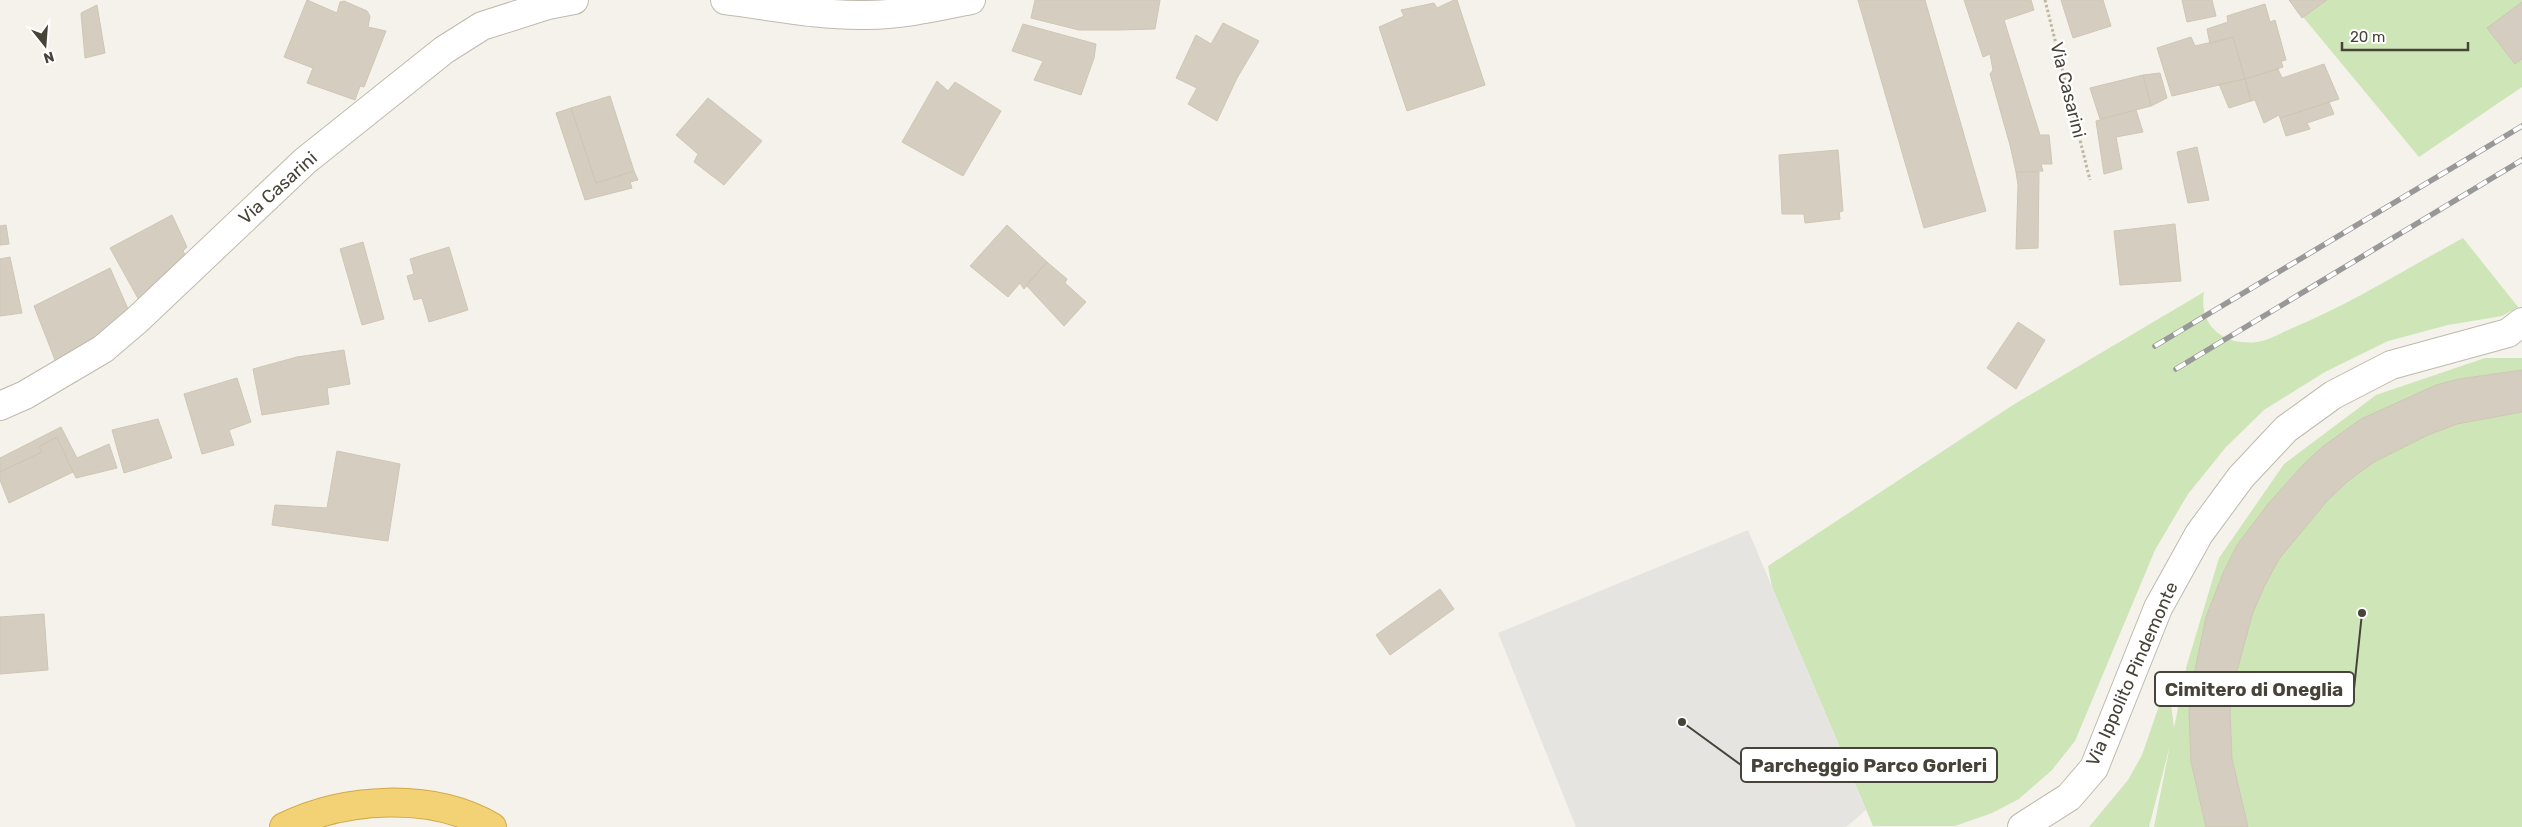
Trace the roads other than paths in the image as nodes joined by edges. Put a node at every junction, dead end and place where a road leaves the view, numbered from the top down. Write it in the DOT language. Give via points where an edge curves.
graph roads {
  1 [pos="574,0"];
  2 [pos="726,0"];
  3 [pos="971,0"];
  4 [pos="2522,322"];
  5 [pos="0,406"];
  6 [pos="284,827"];
  7 [pos="492,827"];
  8 [pos="2022,827"];
  1 -- 5 [label="street, Via Casarini" via="482,26 444,50 305,161 103,349"];
  2 -- 3 [label="street" via="831,14 864,15 895,14"];
  4 -- 8 [label="street, Via Ippolito Pindemonte" via="2508,333 2391,365 2333,395 2286,429 2241,477 2199,534 2158,608 2094,768 2068,797"];
  6 -- 7 [label="highway" via="331,809 369,804 413,804 450,810"];
}
